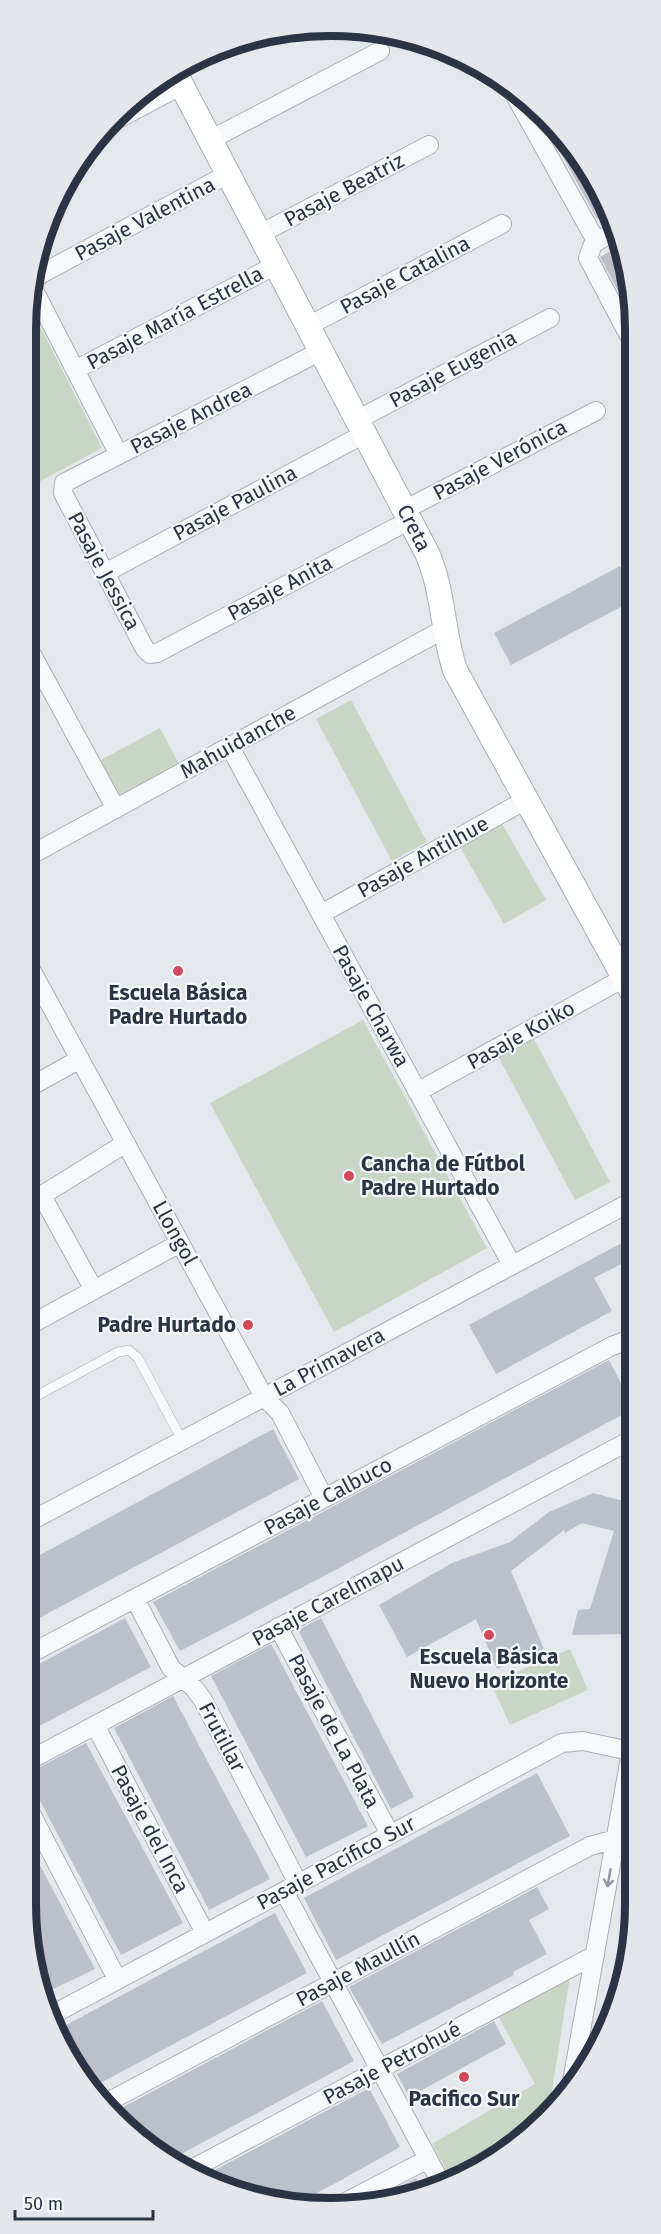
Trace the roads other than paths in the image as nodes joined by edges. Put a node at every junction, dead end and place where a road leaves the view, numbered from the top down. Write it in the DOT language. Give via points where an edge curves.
graph roads {
  1 [pos="380,51"];
  2 [pos="178,78"];
  3 [pos="521,106"];
  4 [pos="210,141"];
  5 [pos="429,145"];
  6 [pos="228,174"];
  7 [pos="502,224"];
  8 [pos="260,234"];
  9 [pos="608,234"];
  10 [pos="596,241"];
  11 [pos="276,265"];
  12 [pos="42,274"];
  13 [pos="38,298"];
  14 [pos="550,318"];
  15 [pos="308,326"];
  16 [pos="625,329"];
  17 [pos="321,351"];
  18 [pos="75,370"];
  19 [pos="596,411"];
  20 [pos="361,427"];
  21 [pos="119,455"];
  22 [pos="63,486"];
  23 [pos="407,515"];
  24 [pos="105,573"];
  25 [pos="446,628"];
  26 [pos="150,654"];
  27 [pos="36,662"];
  28 [pos="230,747"];
  29 [pos="526,800"];
  30 [pos="116,809"];
  31 [pos="36,852"];
  32 [pos="321,914"];
  33 [pos="625,980"];
  34 [pos="625,987"];
  35 [pos="36,991"];
  36 [pos="80,1059"];
  37 [pos="36,1084"];
  38 [pos="417,1092"];
  39 [pos="126,1143"];
  40 [pos="36,1199"];
  41 [pos="36,1202"];
  42 [pos="625,1205"];
  43 [pos="180,1243"];
  44 [pos="512,1265"];
  45 [pos="94,1290"];
  46 [pos="36,1322"];
  47 [pos="625,1341"];
  48 [pos="36,1396"];
  49 [pos="264,1397"];
  50 [pos="182,1440"];
  51 [pos="625,1443"];
  52 [pos="324,1498"];
  53 [pos="36,1518"];
  54 [pos="135,1599"];
  55 [pos="278,1627"];
  56 [pos="36,1651"];
  57 [pos="182,1679"];
  58 [pos="95,1725"];
  59 [pos="625,1750"];
  60 [pos="36,1757"];
  61 [pos="625,1787"];
  62 [pos="36,1823"];
  63 [pos="390,1834"];
  64 [pos="616,1839"];
  65 [pos="291,1887"];
  66 [pos="205,1933"];
  67 [pos="595,1955"];
  68 [pos="117,1980"];
  69 [pos="333,1982"];
  70 [pos="57,2012"];
  71 [pos="575,2068"];
  72 [pos="380,2070"];
  73 [pos="111,2100"];
  74 [pos="428,2158"];
  75 [pos="197,2166"];
  76 [pos="438,2178"];
  77 [pos="356,2196"];
  1 -- 4 [label="street"];
  2 -- 4 [label="street, Creta"];
  3 -- 10 [label="street"];
  4 -- 6 [label="street, Creta"];
  5 -- 8 [label="street, Pasaje Beatriz"];
  6 -- 8 [label="street, Creta"];
  6 -- 12 [label="street, Pasaje Valentina"];
  7 -- 15 [label="street, Pasaje Catalina"];
  8 -- 11 [label="street, Creta"];
  9 -- 10 [label="street"];
  10 -- 16 [label="street" via="588,251 590,264"];
  11 -- 15 [label="street, Creta"];
  11 -- 18 [label="street, Pasaje María Estrella"];
  13 -- 18 [label="street"];
  14 -- 20 [label="street, Pasaje Eugenia"];
  15 -- 17 [label="street, Creta"];
  17 -- 20 [label="street, Creta"];
  17 -- 21 [label="street, Pasaje Andrea"];
  18 -- 21 [label="street"];
  19 -- 23 [label="street, Pasaje Verónica"];
  20 -- 23 [label="street, Creta"];
  20 -- 24 [label="street, Pasaje Paulina"];
  21 -- 22 [label="street, Pasaje Andrea"];
  22 -- 24 [label="street, Pasaje Jessica" via="63,493"];
  23 -- 25 [label="street, Creta" via="439,582"];
  23 -- 26 [label="street, Pasaje Anita"];
  24 -- 26 [label="street, Pasaje Jessica"];
  25 -- 28 [label="street, Mahuidanche"];
  25 -- 29 [label="street, Creta" via="455,670"];
  27 -- 30 [label="street"];
  28 -- 30 [label="street, Mahuidanche"];
  28 -- 32 [label="street, Pasaje Charwa"];
  29 -- 32 [label="street, Pasaje Antilhue"];
  29 -- 33 [label="street, Creta"];
  30 -- 31 [label="street, Mahuidanche"];
  32 -- 38 [label="street, Pasaje Charwa"];
  34 -- 38 [label="street, Pasaje Koiko"];
  35 -- 36 [label="street, Llongol"];
  36 -- 37 [label="street"];
  36 -- 39 [label="street, Llongol"];
  38 -- 44 [label="street, Pasaje Charwa"];
  39 -- 40 [label="street"];
  39 -- 43 [label="street, Llongol"];
  41 -- 45 [label="street"];
  42 -- 44 [label="street, La Primavera"];
  43 -- 45 [label="street"];
  43 -- 49 [label="street, Llongol"];
  44 -- 49 [label="street, La Primavera"];
  45 -- 46 [label="street"];
  47 -- 52 [label="street, Pasaje Calbuco"];
  48 -- 50 [label="lane" via="118,1352 129,1350 136,1354"];
  49 -- 50 [label="street, La Primavera"];
  49 -- 52 [label="street, Llongol" via="280,1413"];
  50 -- 53 [label="street, La Primavera"];
  51 -- 55 [label="street, Pasaje Carelmapu"];
  52 -- 54 [label="street, Pasaje Calbuco"];
  54 -- 56 [label="street, Pasaje Calbuco"];
  54 -- 57 [label="street, Frutillar" via="168,1662"];
  55 -- 57 [label="street, Pasaje Carelmapu"];
  55 -- 63 [label="street, Pasaje de La Plata"];
  57 -- 58 [label="street, Pasaje Carelmapu"];
  57 -- 65 [label="street, Frutillar" via="203,1700"];
  58 -- 60 [label="street, Pasaje Carelmapu"];
  58 -- 66 [label="street, Pasaje del Inca"];
  59 -- 63 [label="street, Pasaje Pacífico Sur" via="583,1741 562,1743"];
  61 -- 64 [label="street"];
  62 -- 68 [label="street"];
  63 -- 65 [label="street, Pasaje Pacífico Sur"];
  64 -- 67 [label="street, one-way"];
  64 -- 69 [label="street, Pasaje Maullín" via="590,1846"];
  65 -- 66 [label="street, Pasaje Pacífico Sur"];
  65 -- 69 [label="street, Frutillar"];
  66 -- 68 [label="street, Pasaje Pacífico Sur"];
  67 -- 71 [label="street"];
  67 -- 72 [label="street, Pasaje Petrohué"];
  68 -- 70 [label="street, Pasaje Pacífico Sur"];
  69 -- 72 [label="street, Frutillar"];
  69 -- 73 [label="street, Pasaje Maullín"];
  72 -- 74 [label="street, Frutillar"];
  72 -- 75 [label="street, Pasaje Petrohué"];
  74 -- 76 [label="street, Frutillar"];
  74 -- 77 [label="street"];
}
